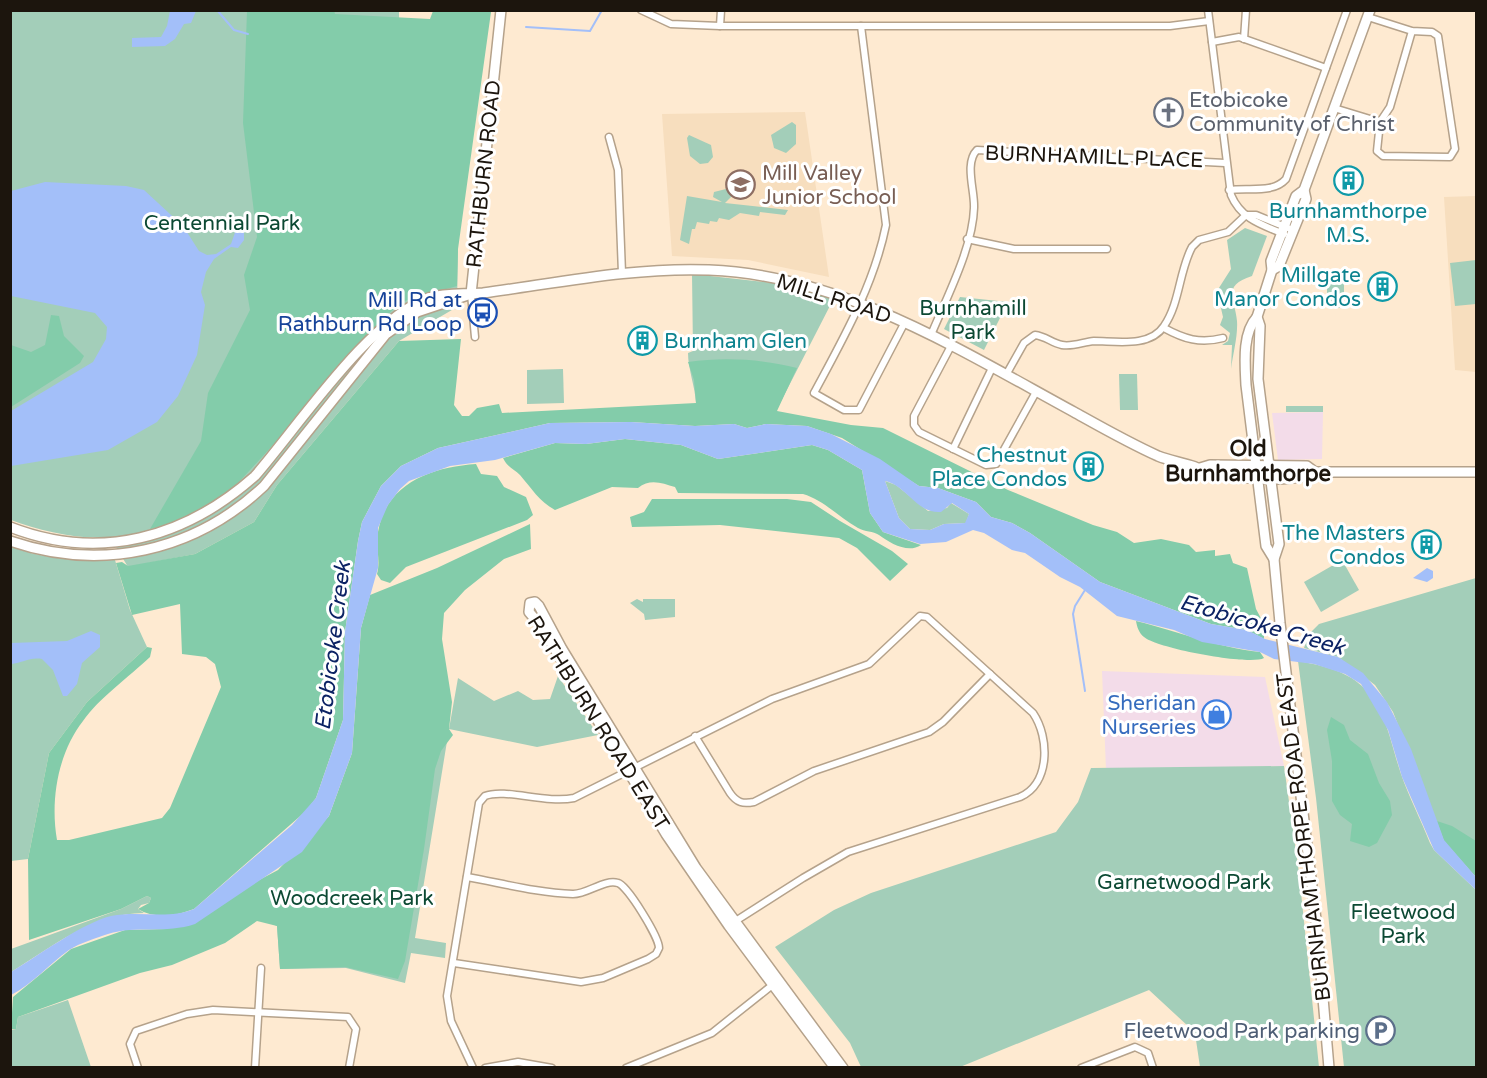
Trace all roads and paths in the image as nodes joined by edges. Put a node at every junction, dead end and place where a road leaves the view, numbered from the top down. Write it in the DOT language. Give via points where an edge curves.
graph roads {
  1 [pos="501,10"];
  2 [pos="641,10"];
  3 [pos="721,10"];
  4 [pos="1208,10"];
  5 [pos="1246,10"];
  6 [pos="1347,10"];
  7 [pos="1369,14"];
  8 [pos="1209,21"];
  9 [pos="720,26"];
  10 [pos="861,26"];
  11 [pos="1412,31"];
  12 [pos="1244,39"];
  13 [pos="1212,42"];
  14 [pos="1326,68"];
  15 [pos="1334,108"];
  16 [pos="1380,122"];
  17 [pos="609,137"];
  18 [pos="1225,163"];
  19 [pos="1229,190"];
  20 [pos="1246,215"];
  21 [pos="1288,232"];
  22 [pos="967,239"];
  23 [pos="1107,249"];
  24 [pos="622,273"];
  25 [pos="471,294"];
  26 [pos="860,303"];
  27 [pos="1257,317"];
  28 [pos="905,322"];
  29 [pos="1164,328"];
  30 [pos="931,335"];
  31 [pos="475,337"];
  32 [pos="1223,339"];
  33 [pos="951,346"];
  34 [pos="992,368"];
  35 [pos="1006,375"];
  36 [pos="1036,392"];
  37 [pos="953,449"];
  38 [pos="1257,466"];
  39 [pos="1270,466"];
  40 [pos="1200,468"];
  41 [pos="1315,472"];
  42 [pos="1476,472"];
  43 [pos="1259,477"];
  44 [pos="1271,478"];
  45 [pos="10,527"];
  46 [pos="10,541"];
  47 [pos="1274,559"];
  48 [pos="990,674"];
  49 [pos="695,736"];
  50 [pos="631,770"];
  51 [pos="467,877"];
  52 [pos="732,924"];
  53 [pos="454,963"];
  54 [pos="261,968"];
  55 [pos="776,982"];
  56 [pos="260,1011"];
  57 [pos="138,1068"];
  58 [pos="255,1068"];
  59 [pos="349,1068"];
  60 [pos="473,1068"];
  61 [pos="485,1068"];
  62 [pos="552,1068"];
  63 [pos="626,1068"];
  64 [pos="835,1068"];
  65 [pos="843,1068"];
  66 [pos="1081,1068"];
  67 [pos="1153,1068"];
  68 [pos="1329,1068"];
  1 -- 25 [label="street, RATHBURN ROAD"];
  2 -- 9 [label="street" via="671,24"];
  3 -- 9 [label="street"];
  4 -- 8 [label="street"];
  5 -- 12 [label="street"];
  6 -- 14 [label="street"];
  7 -- 11 [label="street"];
  7 -- 15 [label="street"];
  8 -- 10 [label="street" via="1170,26"];
  8 -- 13 [label="street"];
  9 -- 10 [label="street"];
  10 -- 26 [label="street" via="886,225"];
  11 -- 16 [label="street" via="1390,108"];
  11 -- 16 [label="street" via="1432,32 1440,38 1454,153 1447,158 1381,156 1376,150"];
  12 -- 13 [label="street"];
  12 -- 14 [label="street"];
  13 -- 18 [label="street"];
  14 -- 19 [label="street" via="1286,179 1280,186 1270,188"];
  15 -- 16 [label="street"];
  15 -- 21 [label="street" via="1304,190 1296,196"];
  17 -- 24 [label="street" via="618,170"];
  18 -- 19 [label="street"];
  18 -- 22 [label="street, BURNHAMILL PLACE" via="981,148 971,157 975,210"];
  19 -- 20 [label="street"];
  20 -- 21 [label="street" via="1256,215"];
  20 -- 29 [label="street" via="1228,232 1199,240 1192,247"];
  21 -- 27 [label="street" via="1271,261 1272,270"];
  22 -- 23 [label="street" via="1014,249"];
  22 -- 30 [label="street, BURNHAMILL PLACE" via="951,292"];
  24 -- 25 [label="street, MILL ROAD"];
  24 -- 26 [label="street, MILL ROAD" via="727,271 789,281"];
  25 -- 31 [label="street, RATHBURN ROAD"];
  25 -- 45 [label="street" via="455,292 429,298 388,321 255,476 200,517 142,538 102,543 62,541"];
  25 -- 46 [label="street" via="417,312 391,330 264,486 240,508 205,530 167,545 119,556 60,554"];
  26 -- 28 [label="street, MILL ROAD"];
  26 -- 28 [label="street" via="814,393 844,410 854,412 860,408"];
  27 -- 38 [label="street" via="1251,324 1245,359"];
  27 -- 39 [label="street" via="1258,379"];
  28 -- 30 [label="street, MILL ROAD"];
  29 -- 32 [label="street" via="1195,341"];
  29 -- 35 [label="street" via="1140,340 1072,345 1035,335 1024,343"];
  30 -- 33 [label="street, MILL ROAD"];
  33 -- 34 [label="street, MILL ROAD"];
  33 -- 37 [label="street" via="914,416 914,425 919,432"];
  34 -- 35 [label="street, MILL ROAD"];
  34 -- 37 [label="street"];
  35 -- 36 [label="street, MILL ROAD"];
  36 -- 37 [label="street" via="996,464 986,465"];
  36 -- 40 [label="street, MILL ROAD" via="1157,455"];
  38 -- 39 [label="street, MILL ROAD"];
  38 -- 40 [label="street, MILL ROAD"];
  38 -- 43 [label="street"];
  39 -- 41 [label="street, MILL ROAD" via="1307,466"];
  39 -- 44 [label="street"];
  40 -- 43 [label="street, MILL ROAD" via="1209,475"];
  41 -- 42 [label="street, MILL ROAD"];
  41 -- 44 [label="street, MILL ROAD"];
  43 -- 44 [label="street, MILL ROAD"];
  43 -- 47 [label="street" via="1266,546"];
  44 -- 47 [label="street" via="1279,544"];
  47 -- 68 [label="street, BURNHAMTHORPE ROAD EAST" via="1317,928"];
  48 -- 49 [label="street" via="927,617 920,616 868,664 772,699"];
  48 -- 49 [label="street" via="929,732 814,771 754,802 744,804 735,800"];
  48 -- 52 [label="street" via="1029,708 1040,724 1044,766 1036,787 1020,797 848,852"];
  49 -- 50 [label="street"];
  50 -- 50 [label="street, RATHBURN ROAD EAST" via="539,606 530,603 528,611"];
  50 -- 51 [label="street" via="564,800 485,796 479,803"];
  50 -- 52 [label="street, RATHBURN ROAD EAST" via="666,834"];
  51 -- 53 [label="street"];
  51 -- 53 [label="street" via="574,894 610,883 620,884 657,938 659,948 648,959 603,978 581,982"];
  52 -- 55 [label="street, RATHBURN ROAD EAST"];
  53 -- 60 [label="street" via="448,1008"];
  54 -- 56 [label="street"];
  55 -- 63 [label="street" via="712,1033"];
  55 -- 64 [label="street, RATHBURN ROAD EAST"];
  55 -- 65 [label="street, RATHBURN ROAD EAST"];
  56 -- 57 [label="street" via="200,1011 136,1031 130,1044"];
  56 -- 58 [label="street"];
  56 -- 59 [label="street" via="348,1017 356,1029"];
  61 -- 62 [label="street" via="518,1062"];
  66 -- 67 [label="street" via="1135,1047 1148,1053"];
}
